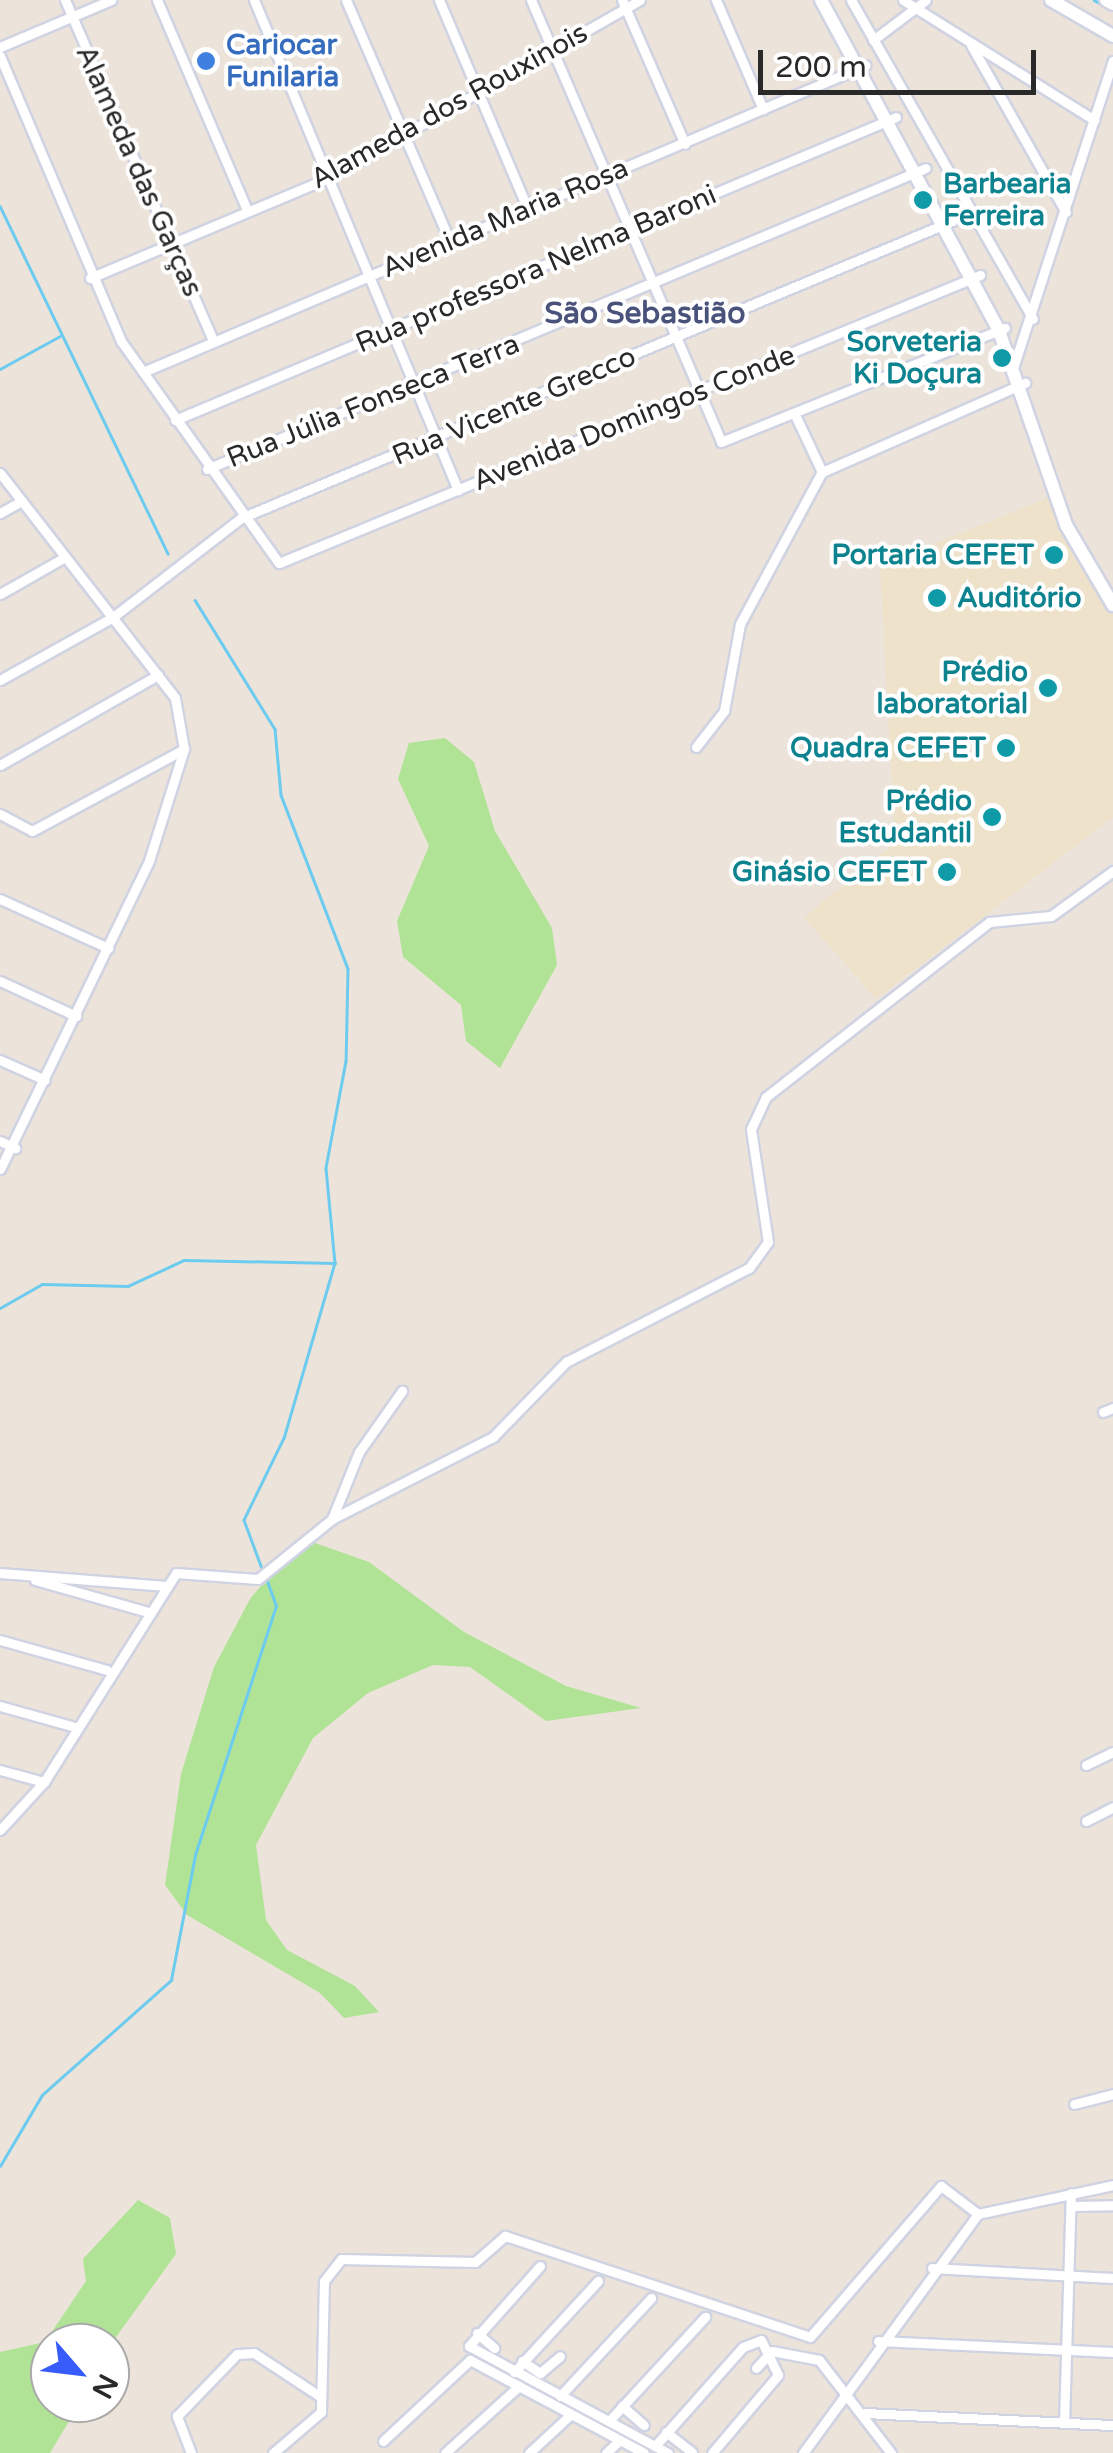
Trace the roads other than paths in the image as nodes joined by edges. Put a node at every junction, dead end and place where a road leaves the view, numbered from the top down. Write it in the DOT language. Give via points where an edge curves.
graph roads {
  1 [pos="65,0"];
  2 [pos="112,0"];
  3 [pos="157,0"];
  4 [pos="254,0"];
  5 [pos="346,0"];
  6 [pos="439,0"];
  7 [pos="530,0"];
  8 [pos="640,0"];
  9 [pos="716,0"];
  10 [pos="821,0"];
  11 [pos="829,0"];
  12 [pos="852,0"];
  13 [pos="903,0"];
  14 [pos="926,0"];
  15 [pos="1051,0"];
  16 [pos="1106,0"];
  17 [pos="624,4"];
  18 [pos="1113,4"];
  19 [pos="919,10"];
  20 [pos="72,17"];
  21 [pos="1113,36"];
  22 [pos="872,40"];
  23 [pos="970,43"];
  24 [pos="0,48"];
  25 [pos="552,49"];
  26 [pos="0,56"];
  27 [pos="1113,61"];
  28 [pos="864,67"];
  29 [pos="476,92"];
  30 [pos="1102,96"];
  31 [pos="1113,102"];
  32 [pos="763,109"];
  33 [pos="893,118"];
  34 [pos="1094,120"];
  35 [pos="403,134"];
  36 [pos="685,144"];
  37 [pos="922,169"];
  38 [pos="608,174"];
  39 [pos="328,178"];
  40 [pos="527,207"];
  41 [pos="247,210"];
  42 [pos="1066,212"];
  43 [pos="948,223"];
  44 [pos="629,230"];
  45 [pos="450,241"];
  46 [pos="170,243"];
  47 [pos="368,276"];
  48 [pos="976,277"];
  49 [pos="90,278"];
  50 [pos="651,284"];
  51 [pos="1033,320"];
  52 [pos="1002,329"];
  53 [pos="392,330"];
  54 [pos="675,338"];
  55 [pos="213,341"];
  56 [pos="1016,364"];
  57 [pos="143,372"];
  58 [pos="1022,384"];
  59 [pos="414,385"];
  60 [pos="697,393"];
  61 [pos="796,418"];
  62 [pos="175,420"];
  63 [pos="438,439"];
  64 [pos="207,469"];
  65 [pos="822,472"];
  66 [pos="0,473"];
  67 [pos="458,490"];
  68 [pos="22,501"];
  69 [pos="0,513"];
  70 [pos="241,518"];
  71 [pos="66,557"];
  72 [pos="0,594"];
  73 [pos="1113,605"];
  74 [pos="113,617"];
  75 [pos="158,675"];
  76 [pos="0,680"];
  77 [pos="696,747"];
  78 [pos="184,748"];
  79 [pos="0,765"];
  80 [pos="0,814"];
  81 [pos="1113,870"];
  82 [pos="0,899"];
  83 [pos="108,948"];
  84 [pos="0,981"];
  85 [pos="76,1016"];
  86 [pos="0,1060"];
  87 [pos="46,1080"];
  88 [pos="0,1141"];
  89 [pos="15,1148"];
  90 [pos="0,1169"];
  91 [pos="402,1391"];
  92 [pos="332,1519"];
  93 [pos="0,1573"];
  94 [pos="13,1574"];
  95 [pos="166,1586"];
  96 [pos="148,1612"];
  97 [pos="0,1640"];
  98 [pos="107,1670"];
  99 [pos="0,1706"];
  100 [pos="75,1726"];
  101 [pos="1113,1752"];
  102 [pos="1086,1765"];
  103 [pos="0,1770"];
  104 [pos="44,1782"];
  105 [pos="1113,1807"];
  106 [pos="1086,1820"];
  107 [pos="0,1830"];
  108 [pos="1113,2094"];
  109 [pos="1074,2104"];
  110 [pos="1113,2185"];
  111 [pos="1070,2194"];
  112 [pos="1113,2205"];
  113 [pos="1074,2206"];
  114 [pos="978,2214"];
  115 [pos="540,2266"];
  116 [pos="932,2268"];
  117 [pos="1072,2274"];
  118 [pos="1113,2278"];
  119 [pos="598,2281"];
  120 [pos="651,2298"];
  121 [pos="705,2317"];
  122 [pos="477,2333"];
  123 [pos="878,2342"];
  124 [pos="494,2348"];
  125 [pos="1068,2349"];
  126 [pos="772,2351"];
  127 [pos="1113,2352"];
  128 [pos="560,2356"];
  129 [pos="522,2361"];
  130 [pos="756,2368"];
  131 [pos="514,2372"];
  132 [pos="519,2386"];
  133 [pos="845,2391"];
  134 [pos="560,2396"];
  135 [pos="321,2397"];
  136 [pos="622,2406"];
  137 [pos="865,2413"];
  138 [pos="570,2415"];
  139 [pos="609,2421"];
  140 [pos="1064,2422"];
  141 [pos="644,2425"];
  142 [pos="1113,2425"];
  143 [pos="666,2432"];
  144 [pos="620,2440"];
  145 [pos="384,2441"];
  146 [pos="656,2446"];
  147 [pos="692,2452"];
  148 [pos="190,2453"];
  149 [pos="273,2453"];
  150 [pos="445,2453"];
  151 [pos="529,2453"];
  152 [pos="606,2453"];
  153 [pos="644,2453"];
  154 [pos="668,2453"];
  155 [pos="712,2453"];
  156 [pos="803,2453"];
  157 [pos="891,2453"];
  1 -- 20 [label="street, Alameda das Garças"];
  2 -- 20 [label="street"];
  3 -- 41 [label="street"];
  4 -- 39 [label="street"];
  5 -- 35 [label="street"];
  6 -- 29 [label="street"];
  7 -- 25 [label="street"];
  8 -- 17 [label="street, Alameda dos Rouxinois"];
  9 -- 32 [label="street"];
  10 -- 28 [label="main road"];
  11 -- 28 [label="main road"];
  12 -- 22 [label="street"];
  13 -- 19 [label="street"];
  14 -- 19 [label="street"];
  15 -- 21 [label="main road"];
  16 -- 18 [label="main road"];
  17 -- 25 [label="street, Alameda dos Rouxinois"];
  17 -- 36 [label="street"];
  19 -- 22 [label="street"];
  19 -- 23 [label="street"];
  20 -- 24 [label="street"];
  20 -- 46 [label="street, Alameda das Garças"];
  22 -- 51 [label="street"];
  23 -- 34 [label="street"];
  23 -- 42 [label="street"];
  25 -- 29 [label="street, Alameda dos Rouxinois"];
  25 -- 38 [label="street"];
  26 -- 49 [label="street"];
  27 -- 30 [label="street"];
  28 -- 32 [label="street, Avenida Maria Rosa"];
  28 -- 33 [label="main road"];
  29 -- 35 [label="street, Alameda dos Rouxinois"];
  29 -- 40 [label="street"];
  30 -- 31 [label="street"];
  30 -- 34 [label="street"];
  32 -- 36 [label="street, Avenida Maria Rosa"];
  33 -- 37 [label="main road"];
  33 -- 44 [label="street, Rua professora Nelma Baroni"];
  34 -- 42 [label="street"];
  35 -- 39 [label="street, Alameda dos Rouxinois"];
  35 -- 45 [label="street"];
  36 -- 38 [label="street, Avenida Maria Rosa"];
  37 -- 43 [label="main road"];
  37 -- 50 [label="street, Rua Júlia Fonseca Terra"];
  38 -- 40 [label="street, Avenida Maria Rosa"];
  38 -- 44 [label="street"];
  39 -- 41 [label="street, Alameda dos Rouxinois"];
  39 -- 47 [label="street"];
  40 -- 45 [label="street, Avenida Maria Rosa"];
  41 -- 46 [label="street, Alameda dos Rouxinois"];
  42 -- 51 [label="street"];
  43 -- 48 [label="main road"];
  43 -- 54 [label="street, Rua Vicente Grecco"];
  44 -- 50 [label="street"];
  44 -- 53 [label="street, Rua professora Nelma Baroni"];
  45 -- 47 [label="street, Avenida Maria Rosa"];
  46 -- 49 [label="street, Alameda dos Rouxinois"];
  46 -- 55 [label="street, Alameda das Garças"];
  47 -- 53 [label="street"];
  47 -- 55 [label="street, Avenida Maria Rosa"];
  48 -- 52 [label="main road"];
  48 -- 60 [label="street, Avenida Domingos Conde"];
  49 -- 57 [label="street"];
  50 -- 54 [label="street"];
  50 -- 59 [label="street, Rua Júlia Fonseca Terra"];
  51 -- 56 [label="street"];
  52 -- 56 [label="main road"];
  52 -- 61 [label="street"];
  53 -- 59 [label="street"];
  53 -- 62 [label="street, Rua professora Nelma Baroni"];
  54 -- 60 [label="street"];
  54 -- 63 [label="street, Rua Vicente Grecco"];
  55 -- 57 [label="street, Avenida Maria Rosa"];
  56 -- 58 [label="main road"];
  57 -- 62 [label="street"];
  58 -- 65 [label="street"];
  58 -- 73 [label="main road" via="1092,580"];
  59 -- 63 [label="street"];
  59 -- 64 [label="street, Rua Júlia Fonseca Terra"];
  60 -- 61 [label="street" via="716,437 734,443"];
  60 -- 67 [label="street, Avenida Domingos Conde"];
  61 -- 65 [label="street"];
  62 -- 64 [label="street"];
  63 -- 67 [label="street"];
  63 -- 70 [label="street, Rua Vicente Grecco"];
  64 -- 70 [label="street"];
  65 -- 77 [label="street" via="740,624 724,711"];
  66 -- 68 [label="street"];
  67 -- 70 [label="street, Avenida Domingos Conde" via="289,562 274,560"];
  68 -- 69 [label="street"];
  68 -- 71 [label="street"];
  70 -- 74 [label="street, Rua Vicente Grecco"];
  71 -- 72 [label="street"];
  71 -- 74 [label="street"];
  74 -- 75 [label="street"];
  74 -- 76 [label="street, Rua Vicente Grecco"];
  75 -- 78 [label="street" via="183,721"];
  75 -- 79 [label="street"];
  78 -- 80 [label="street" via="32,832"];
  78 -- 83 [label="street" via="170,808"];
  81 -- 92 [label="street" via="1051,916 989,922 766,1097 751,1129 768,1242 749,1268 591,1346 492,1437"];
  82 -- 83 [label="street"];
  83 -- 85 [label="street"];
  84 -- 85 [label="street"];
  85 -- 87 [label="street"];
  86 -- 87 [label="street"];
  87 -- 89 [label="street"];
  88 -- 89 [label="street"];
  89 -- 90 [label="street"];
  91 -- 92 [label="street" via="359,1452"];
  92 -- 95 [label="street" via="258,1578 182,1571"];
  93 -- 94 [label="street"];
  94 -- 95 [label="street"];
  94 -- 96 [label="street"];
  95 -- 96 [label="street"];
  96 -- 98 [label="street"];
  97 -- 98 [label="street"];
  98 -- 100 [label="street"];
  99 -- 100 [label="street"];
  100 -- 104 [label="street"];
  101 -- 102 [label="street"];
  103 -- 104 [label="street"];
  104 -- 107 [label="street"];
  105 -- 106 [label="street"];
  108 -- 109 [label="street"];
  110 -- 111 [label="street"];
  111 -- 113 [label="street"];
  111 -- 114 [label="street"];
  112 -- 113 [label="street"];
  113 -- 117 [label="street"];
  114 -- 116 [label="street"];
  114 -- 135 [label="street" via="942,2186 810,2337 506,2236 475,2262 341,2260 324,2281"];
  115 -- 122 [label="street"];
  116 -- 117 [label="street"];
  116 -- 123 [label="street"];
  117 -- 118 [label="street"];
  117 -- 125 [label="street"];
  119 -- 129 [label="street"];
  120 -- 134 [label="street"];
  121 -- 136 [label="street"];
  122 -- 124 [label="street"];
  122 -- 131 [label="street" via="472,2350"];
  123 -- 125 [label="street"];
  123 -- 133 [label="street"];
  125 -- 127 [label="street"];
  125 -- 140 [label="street"];
  126 -- 130 [label="street"];
  126 -- 133 [label="street" via="819,2360"];
  126 -- 143 [label="street" via="750,2341"];
  126 -- 155 [label="street" via="774,2384"];
  128 -- 129 [label="street" via="540,2373"];
  129 -- 131 [label="street"];
  131 -- 134 [label="street"];
  132 -- 138 [label="street"];
  132 -- 145 [label="street" via="464,2362"];
  132 -- 150 [label="street"];
  133 -- 137 [label="street"];
  133 -- 156 [label="street"];
  134 -- 139 [label="street"];
  135 -- 148 [label="street" via="254,2354 237,2354 177,2416"];
  135 -- 149 [label="street" via="321,2412"];
  136 -- 139 [label="street"];
  136 -- 141 [label="street"];
  137 -- 140 [label="street"];
  137 -- 157 [label="street"];
  138 -- 144 [label="street"];
  138 -- 151 [label="street"];
  139 -- 146 [label="street"];
  140 -- 142 [label="street"];
  143 -- 146 [label="street"];
  143 -- 147 [label="street"];
  144 -- 152 [label="street"];
  144 -- 153 [label="street"];
  146 -- 154 [label="street"];
}
